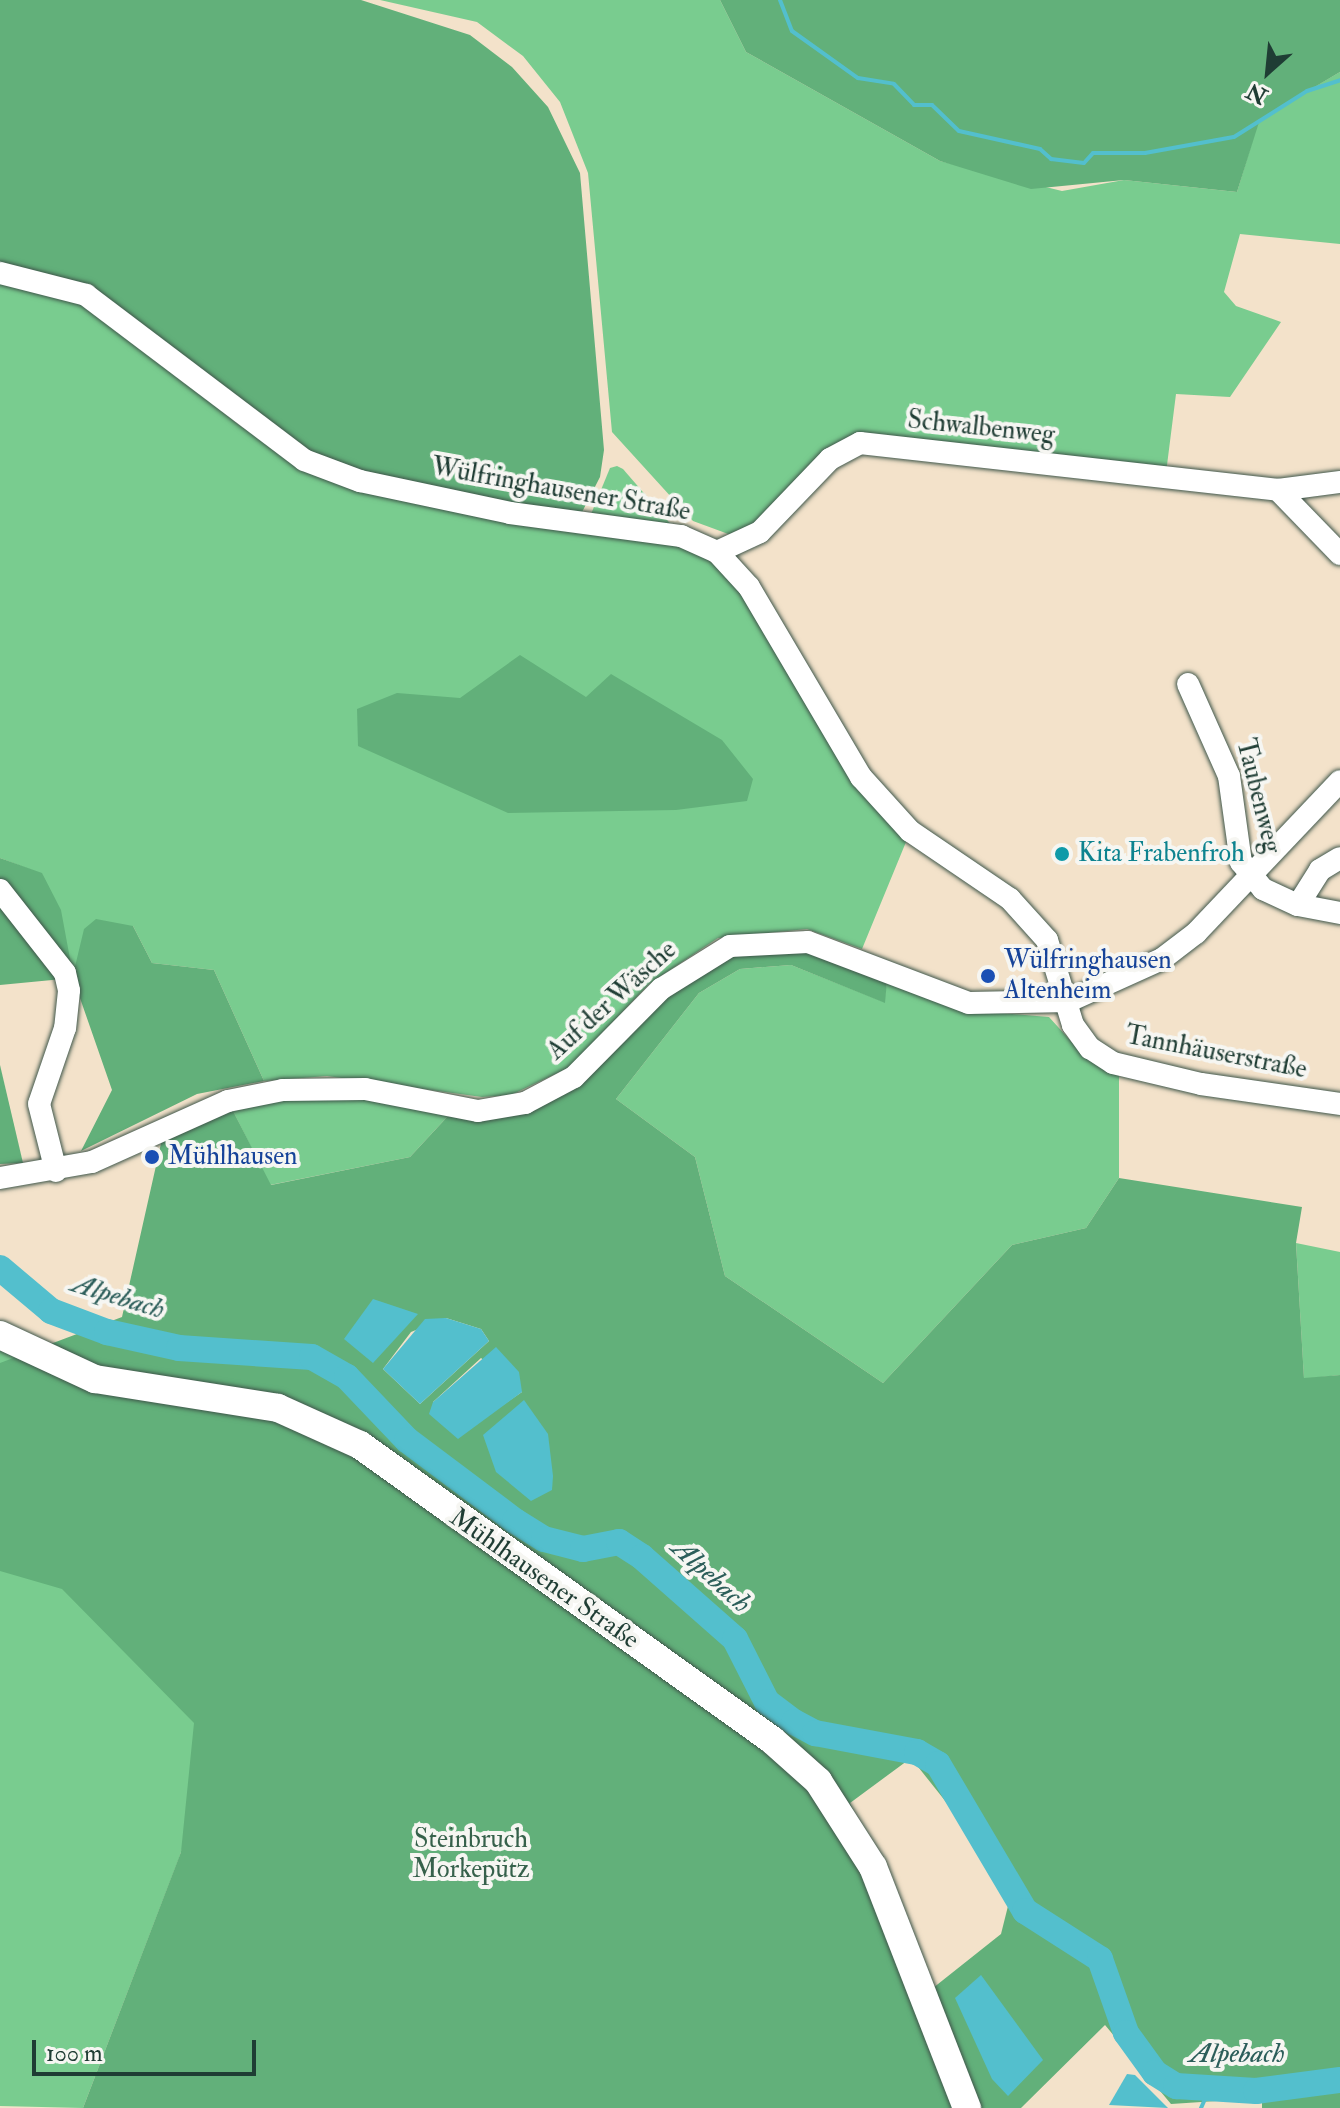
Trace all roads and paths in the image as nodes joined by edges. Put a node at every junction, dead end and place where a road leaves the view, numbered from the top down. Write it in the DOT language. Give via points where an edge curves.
graph roads {
  1 [pos="0,273"];
  2 [pos="1340,482"];
  3 [pos="1278,490"];
  4 [pos="717,552"];
  5 [pos="1340,554"];
  6 [pos="1188,684"];
  7 [pos="1340,781"];
  8 [pos="1340,858"];
  9 [pos="1253,877"];
  10 [pos="0,890"];
  11 [pos="1298,905"];
  12 [pos="1340,913"];
  13 [pos="1069,1001"];
  14 [pos="1340,1104"];
  15 [pos="56,1171"];
  16 [pos="0,1178"];
  17 [pos="0,1335"];
  18 [pos="967,2108"];
  1 -- 4 [label="street, Wülfringhausener Straße" via="86,295 256,431 318,465 510,513 681,536"];
  2 -- 3 [label="street, Schwalbenweg"];
  3 -- 4 [label="street, Schwalbenweg" via="860,443 830,459 760,532"];
  3 -- 5 [label="street"];
  4 -- 13 [label="street, Wülfringhausener Straße" via="749,587 861,777 910,831 1026,915 1047,940"];
  6 -- 9 [label="street, Taubenweg" via="1221,750 1241,862"];
  7 -- 9 [label="street"];
  8 -- 11 [label="street" via="1320,870"];
  9 -- 11 [label="street"];
  9 -- 13 [label="street" via="1162,959"];
  10 -- 15 [label="street" via="59,964 69,991 65,1028 39,1104"];
  11 -- 12 [label="street"];
  13 -- 14 [label="street, Tannhäuserstraße" via="1073,1025 1113,1063"];
  13 -- 15 [label="street, Auf der Wäsche" via="969,1003 808,942 730,946 661,989 574,1077 525,1103 478,1111 365,1089 283,1090 228,1101 133,1148"];
  15 -- 16 [label="street, Auf der Wäsche"];
  17 -- 18 [label="main road, Mühlhausener Straße" via="95,1379 278,1408 349,1440 728,1706 818,1781 851,1829"];
}
